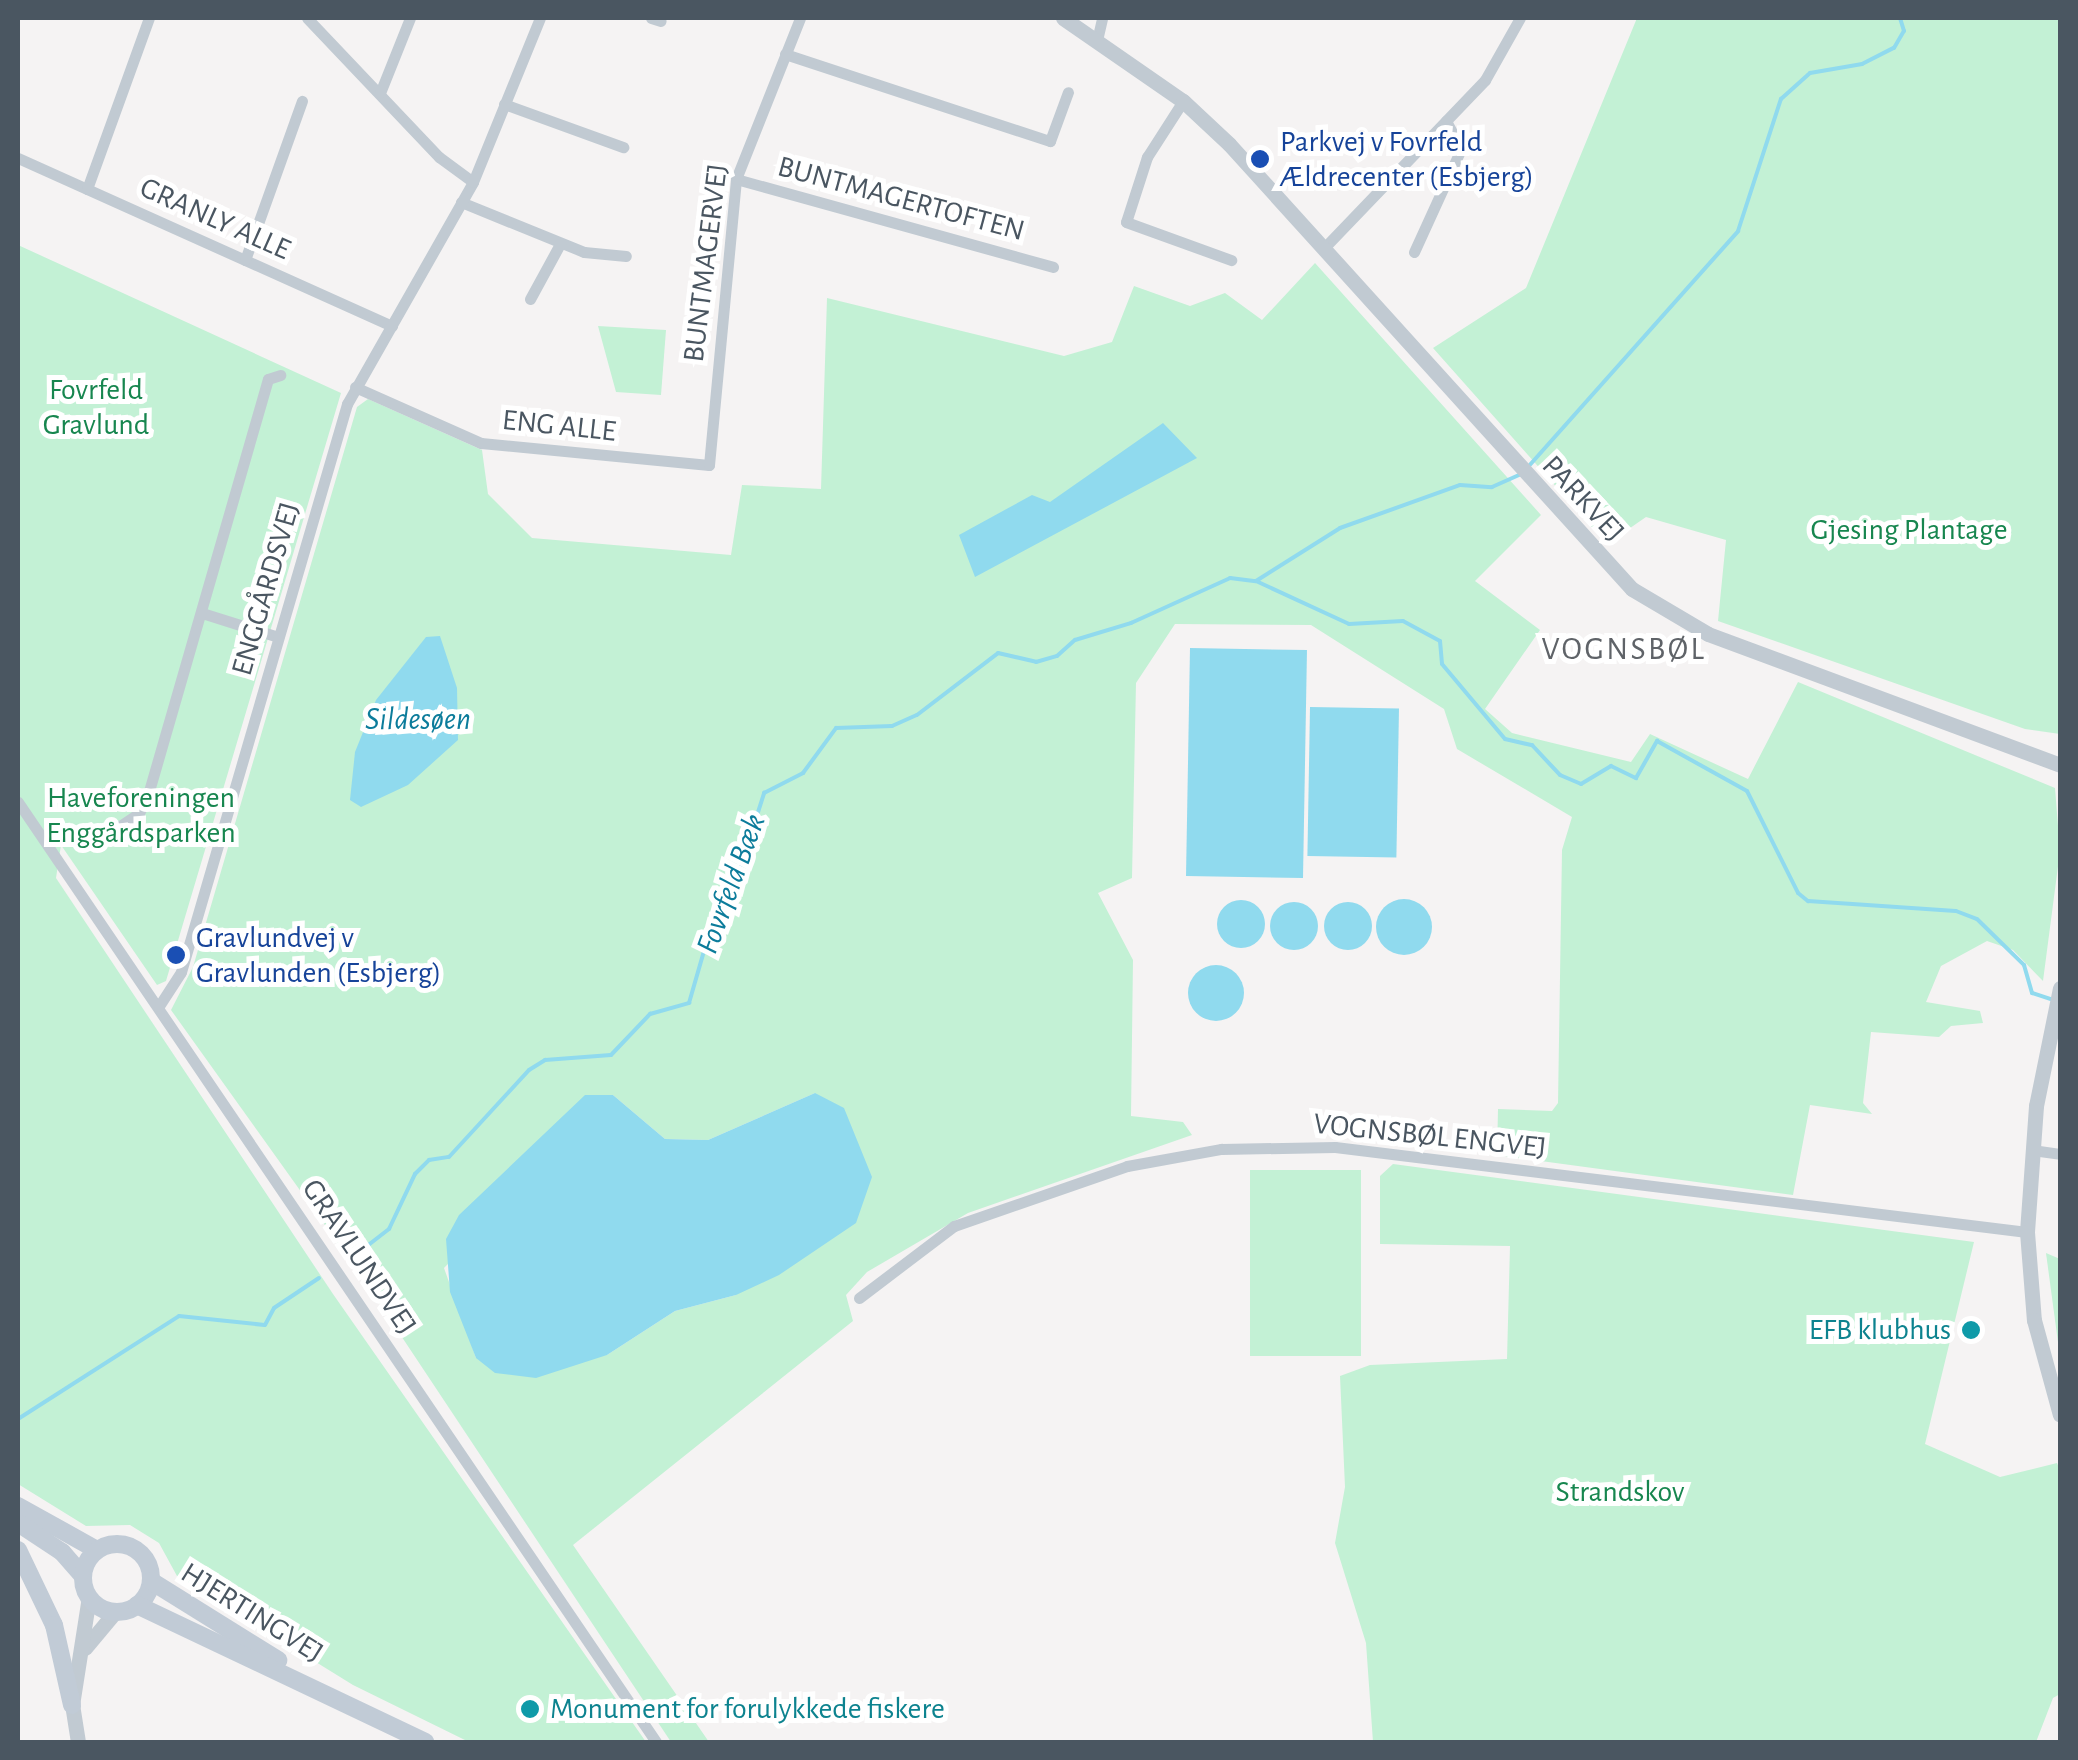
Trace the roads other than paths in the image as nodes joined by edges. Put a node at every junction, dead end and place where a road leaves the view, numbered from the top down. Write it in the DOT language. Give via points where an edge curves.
graph roads {
  1 [pos="149,18"];
  2 [pos="307,18"];
  3 [pos="410,18"];
  4 [pos="540,18"];
  5 [pos="800,18"];
  6 [pos="1063,18"];
  7 [pos="1102,18"];
  8 [pos="1520,18"];
  9 [pos="1098,36"];
  10 [pos="784,54"];
  11 [pos="1068,92"];
  12 [pos="380,93"];
  13 [pos="1183,100"];
  14 [pos="302,101"];
  15 [pos="504,104"];
  16 [pos="1446,121"];
  17 [pos="623,147"];
  18 [pos="18,158"];
  19 [pos="736,179"];
  20 [pos="473,182"];
  21 [pos="86,189"];
  22 [pos="461,202"];
  23 [pos="560,244"];
  24 [pos="1323,249"];
  25 [pos="1414,252"];
  26 [pos="626,256"];
  27 [pos="245,260"];
  28 [pos="1230,260"];
  29 [pos="1053,267"];
  30 [pos="530,300"];
  31 [pos="392,326"];
  32 [pos="280,375"];
  33 [pos="354,387"];
  34 [pos="709,466"];
  35 [pos="202,613"];
  36 [pos="278,637"];
  37 [pos="2060,765"];
  38 [pos="18,802"];
  39 [pos="114,830"];
  40 [pos="2060,988"];
  41 [pos="159,1006"];
  42 [pos="2032,1150"];
  43 [pos="2060,1154"];
  44 [pos="2027,1232"];
  45 [pos="859,1298"];
  46 [pos="2060,1415"];
  47 [pos="18,1506"];
  48 [pos="18,1523"];
  49 [pos="18,1550"];
  50 [pos="97,1550"];
  51 [pos="83,1576"];
  52 [pos="151,1581"];
  53 [pos="88,1597"];
  54 [pos="137,1606"];
  55 [pos="115,1612"];
  56 [pos="81,1656"];
  57 [pos="323,1692"];
  58 [pos="72,1705"];
  59 [pos="78,1742"];
  60 [pos="426,1742"];
  61 [pos="656,1742"];
  1 -- 21 [label="street"];
  2 -- 12 [label="street"];
  3 -- 12 [label="street"];
  4 -- 15 [label="street, ENGGÅRDSVEJ"];
  5 -- 10 [label="street, BUNTMAGERVEJ"];
  6 -- 9 [label="street, PARKVEJ"];
  7 -- 9 [label="street"];
  8 -- 16 [label="street" via="1486,80"];
  9 -- 13 [label="street, PARKVEJ"];
  10 -- 11 [label="street" via="1050,141"];
  10 -- 19 [label="street, BUNTMAGERVEJ"];
  12 -- 20 [label="street"];
  13 -- 24 [label="street, PARKVEJ"];
  13 -- 28 [label="street" via="1147,157 1126,222"];
  14 -- 27 [label="street"];
  15 -- 17 [label="street"];
  15 -- 20 [label="street, ENGGÅRDSVEJ"];
  16 -- 24 [label="street"];
  16 -- 25 [label="street" via="1461,149"];
  18 -- 21 [label="street, GRANLY ALLE"];
  19 -- 29 [label="street, BUNTMAGERTOFTEN"];
  19 -- 34 [label="street, BUNTMAGERVEJ"];
  20 -- 22 [label="street, ENGGÅRDSVEJ"];
  21 -- 27 [label="street, GRANLY ALLE"];
  22 -- 23 [label="street"];
  22 -- 31 [label="street, ENGGÅRDSVEJ"];
  23 -- 26 [label="street"];
  23 -- 30 [label="street"];
  24 -- 37 [label="street, PARKVEJ" via="1632,589 1706,633"];
  27 -- 31 [label="street, GRANLY ALLE"];
  31 -- 33 [label="street, ENGGÅRDSVEJ"];
  32 -- 35 [label="street" via="268,379"];
  33 -- 34 [label="street, ENG ALLE" via="482,443"];
  33 -- 36 [label="street, ENGGÅRDSVEJ"];
  35 -- 36 [label="street"];
  35 -- 39 [label="street" via="147,798 139,813"];
  36 -- 41 [label="street, ENGGÅRDSVEJ" via="180,972"];
  38 -- 41 [label="street, GRAVLUNDVEJ"];
  40 -- 42 [label="street"];
  41 -- 61 [label="street, GRAVLUNDVEJ"];
  42 -- 43 [label="street"];
  42 -- 44 [label="street"];
  44 -- 45 [label="street, VOGNSBØL ENGVEJ" via="1335,1147 1221,1148 1126,1166 954,1226"];
  44 -- 46 [label="street" via="2034,1320"];
  47 -- 50 [label="main road"];
  48 -- 51 [label="main road" via="62,1552"];
  49 -- 58 [label="main road" via="54,1625"];
  50 -- 51 [label="main road"];
  50 -- 52 [label="main road" via="129,1546 146,1560"];
  51 -- 53 [label="main road"];
  52 -- 54 [label="main road"];
  52 -- 57 [label="main road, HJERTINGVEJ"];
  53 -- 55 [label="main road"];
  53 -- 56 [label="street"];
  54 -- 55 [label="main road"];
  54 -- 57 [label="main road, HJERTINGVEJ"];
  55 -- 56 [label="street"];
  56 -- 58 [label="street"];
  57 -- 60 [label="main road, HJERTINGVEJ"];
  58 -- 59 [label="street"];
}
